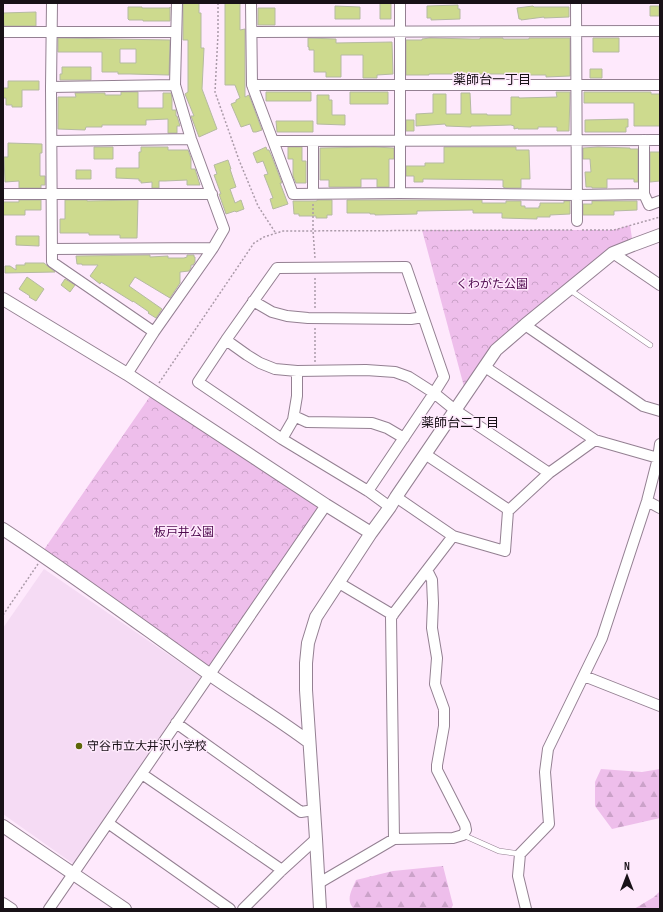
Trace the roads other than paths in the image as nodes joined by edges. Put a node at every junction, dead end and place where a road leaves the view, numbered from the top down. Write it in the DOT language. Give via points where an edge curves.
graph roads {
  1 [pos="52,3"];
  2 [pos="177,3"];
  3 [pos="251,3"];
  4 [pos="400,3"];
  5 [pos="576,3"];
  6 [pos="576,30"];
  7 [pos="400,31"];
  8 [pos="660,31"];
  9 [pos="3,32"];
  10 [pos="51,32"];
  11 [pos="176,32"];
  12 [pos="252,32"];
  13 [pos="175,85"];
  14 [pos="252,85"];
  15 [pos="400,85"];
  16 [pos="660,85"];
  17 [pos="577,86"];
  18 [pos="51,87"];
  19 [pos="191,139"];
  20 [pos="313,140"];
  21 [pos="400,140"];
  22 [pos="577,140"];
  23 [pos="644,140"];
  24 [pos="660,140"];
  25 [pos="52,141"];
  26 [pos="273,141"];
  27 [pos="400,193"];
  28 [pos="3,194"];
  29 [pos="212,194"];
  30 [pos="313,194"];
  31 [pos="644,194"];
  32 [pos="51,195"];
  33 [pos="577,195"];
  34 [pos="660,201"];
  35 [pos="577,221"];
  36 [pos="660,235"];
  37 [pos="213,248"];
  38 [pos="52,249"];
  39 [pos="613,253"];
  40 [pos="660,285"];
  41 [pos="569,289"];
  42 [pos="3,300"];
  43 [pos="253,301"];
  44 [pos="423,317"];
  45 [pos="525,325"];
  46 [pos="154,332"];
  47 [pos="226,340"];
  48 [pos="650,345"];
  49 [pos="484,367"];
  50 [pos="297,370"];
  51 [pos="127,374"];
  52 [pos="434,393"];
  53 [pos="455,410"];
  54 [pos="660,411"];
  55 [pos="294,416"];
  56 [pos="404,438"];
  57 [pos="282,439"];
  58 [pos="595,440"];
  59 [pos="660,444"];
  60 [pos="426,454"];
  61 [pos="658,458"];
  62 [pos="549,473"];
  63 [pos="368,491"];
  64 [pos="647,501"];
  65 [pos="393,502"];
  66 [pos="326,505"];
  67 [pos="660,508"];
  68 [pos="509,510"];
  69 [pos="3,529"];
  70 [pos="371,533"];
  71 [pos="453,536"];
  72 [pos="427,570"];
  73 [pos="339,583"];
  74 [pos="393,615"];
  75 [pos="210,674"];
  76 [pos="584,676"];
  77 [pos="660,706"];
  78 [pos="176,723"];
  79 [pos="309,742"];
  80 [pos="142,774"];
  81 [pos="314,810"];
  82 [pos="108,823"];
  83 [pos="3,826"];
  84 [pos="463,835"];
  85 [pos="394,838"];
  86 [pos="316,839"];
  87 [pos="520,854"];
  88 [pos="282,870"];
  89 [pos="73,874"];
  90 [pos="319,883"];
  91 [pos="49,909"];
  92 [pos="125,909"];
  93 [pos="230,909"];
  94 [pos="243,909"];
  95 [pos="320,909"];
  96 [pos="526,909"];
  1 -- 10 [label="street"];
  2 -- 11 [label="street"];
  3 -- 12 [label="street"];
  4 -- 7 [label="street"];
  5 -- 6 [label="street"];
  6 -- 7 [label="street"];
  6 -- 8 [label="street"];
  6 -- 17 [label="street"];
  7 -- 12 [label="street"];
  7 -- 15 [label="street"];
  9 -- 10 [label="street"];
  10 -- 11 [label="street"];
  10 -- 18 [label="street"];
  11 -- 13 [label="street"];
  12 -- 14 [label="street"];
  13 -- 18 [label="street"];
  13 -- 19 [label="street"];
  14 -- 15 [label="street"];
  14 -- 26 [label="street"];
  15 -- 17 [label="street"];
  15 -- 21 [label="street"];
  16 -- 17 [label="street"];
  17 -- 22 [label="street"];
  18 -- 25 [label="street"];
  19 -- 25 [label="street"];
  19 -- 29 [label="street"];
  20 -- 21 [label="street"];
  20 -- 26 [label="street"];
  20 -- 30 [label="street"];
  21 -- 22 [label="street"];
  21 -- 27 [label="street"];
  22 -- 23 [label="street"];
  22 -- 33 [label="street"];
  23 -- 24 [label="street"];
  23 -- 31 [label="street"];
  25 -- 32 [label="street"];
  26 -- 30 [label="street" via="293,194"];
  27 -- 30 [label="street"];
  27 -- 33 [label="street"];
  28 -- 32 [label="street"];
  29 -- 32 [label="street"];
  29 -- 37 [label="street" via="224,229"];
  31 -- 33 [label="street"];
  31 -- 34 [label="street" via="649,205"];
  32 -- 38 [label="street"];
  33 -- 35 [label="street"];
  36 -- 39 [label="street"];
  37 -- 38 [label="street"];
  37 -- 46 [label="street"];
  38 -- 46 [label="street" via="52,262"];
  39 -- 40 [label="street"];
  39 -- 41 [label="street"];
  41 -- 45 [label="street"];
  41 -- 48 [label="lane"];
  42 -- 51 [label="street"];
  43 -- 44 [label="street" via="272,312 288,316 411,319"];
  43 -- 44 [label="street" via="277,268 406,267"];
  43 -- 47 [label="street"];
  44 -- 52 [label="street" via="444,377"];
  45 -- 49 [label="street" via="496,350"];
  45 -- 54 [label="street" via="643,406"];
  46 -- 51 [label="street"];
  47 -- 50 [label="street" via="260,363 275,369"];
  47 -- 57 [label="street" via="198,382"];
  49 -- 53 [label="street"];
  49 -- 58 [label="street"];
  50 -- 52 [label="street" via="395,372 409,377"];
  50 -- 55 [label="street"];
  51 -- 66 [label="street"];
  52 -- 53 [label="street"];
  52 -- 56 [label="street"];
  53 -- 60 [label="street"];
  53 -- 62 [label="street"];
  55 -- 56 [label="street" via="307,422 372,423"];
  55 -- 57 [label="street"];
  56 -- 63 [label="street"];
  57 -- 63 [label="street"];
  58 -- 61 [label="street"];
  58 -- 62 [label="street"];
  59 -- 61 [label="street"];
  60 -- 65 [label="street"];
  60 -- 68 [label="street"];
  61 -- 64 [label="street"];
  62 -- 68 [label="street"];
  63 -- 65 [label="street"];
  64 -- 67 [label="street"];
  64 -- 76 [label="street" via="602,638"];
  65 -- 70 [label="street"];
  65 -- 71 [label="street"];
  66 -- 70 [label="street"];
  66 -- 75 [label="street"];
  68 -- 71 [label="street" via="505,551"];
  69 -- 75 [label="street"];
  70 -- 73 [label="street"];
  71 -- 72 [label="street"];
  72 -- 74 [label="street"];
  72 -- 84 [label="street" via="432,580 436,684 444,709 437,770 465,825"];
  73 -- 74 [label="street"];
  73 -- 79 [label="street" via="316,617 308,643 306,690"];
  74 -- 85 [label="street" via="391,617"];
  75 -- 78 [label="street"];
  75 -- 79 [label="street"];
  76 -- 77 [label="street"];
  76 -- 87 [label="street" via="548,749 545,772 549,824"];
  78 -- 80 [label="street"];
  78 -- 81 [label="street" via="301,812"];
  79 -- 81 [label="street"];
  80 -- 82 [label="street"];
  80 -- 88 [label="street"];
  81 -- 86 [label="street"];
  82 -- 89 [label="street"];
  82 -- 93 [label="street"];
  83 -- 89 [label="street"];
  84 -- 85 [label="street" via="453,838"];
  84 -- 87 [label="lane" via="499,851"];
  85 -- 90 [label="street"];
  86 -- 88 [label="street"];
  86 -- 90 [label="street"];
  87 -- 96 [label="street" via="518,876"];
  88 -- 94 [label="street"];
  89 -- 91 [label="street"];
  89 -- 92 [label="street"];
  90 -- 95 [label="street"];
}
